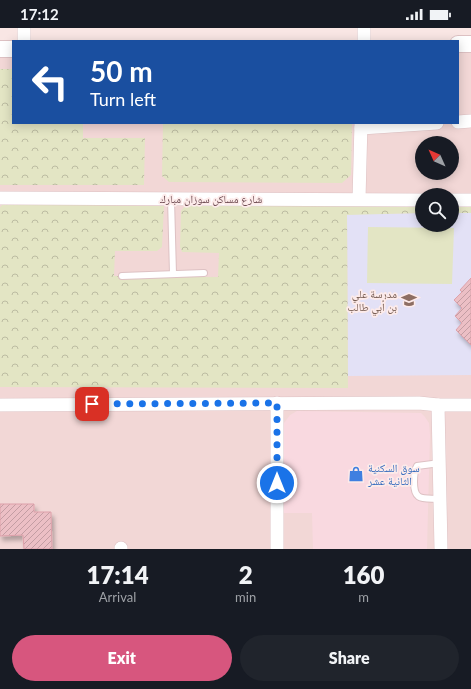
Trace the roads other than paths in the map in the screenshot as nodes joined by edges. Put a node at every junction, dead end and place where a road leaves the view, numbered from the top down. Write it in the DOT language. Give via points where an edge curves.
graph roads {
  1 [pos="24,28"];
  2 [pos="364,28"];
  3 [pos="24,40"];
  4 [pos="364,40"];
  5 [pos="459,44"];
  6 [pos="471,44"];
  7 [pos="0,49"];
  8 [pos="12,49"];
  9 [pos="471,121"];
  10 [pos="459,122"];
  11 [pos="412,124"];
  12 [pos="361,126"];
  13 [pos="0,198"];
  14 [pos="171,198"];
  15 [pos="359,199"];
  16 [pos="415,200"];
  17 [pos="459,200"];
  18 [pos="471,200"];
  19 [pos="204,273"];
  20 [pos="172,274"];
  21 [pos="122,276"];
  22 [pos="277,403"];
  23 [pos="0,405"];
  24 [pos="438,405"];
  25 [pos="471,405"];
  26 [pos="440,463"];
  27 [pos="440,499"];
  28 [pos="277,549"];
  29 [pos="441,549"];
  1 -- 3 [label="street"];
  2 -- 4 [label="street"];
  5 -- 6 [label="street"];
  7 -- 8 [label="street"];
  9 -- 10 [label="street"];
  11 -- 12 [label="street"];
  12 -- 15 [label="street"];
  13 -- 14 [label="street, شارع مساكن سوزان مبارك"];
  14 -- 15 [label="street, شارع مساكن سوزان مبارك"];
  14 -- 20 [label="lane"];
  15 -- 16 [label="street, شارع مساكن سوزان مبارك"];
  17 -- 18 [label="street"];
  19 -- 20 [label="lane"];
  20 -- 21 [label="lane"];
  22 -- 23 [label="street"];
  22 -- 24 [label="street"];
  22 -- 28 [label="street"];
  24 -- 25 [label="street"];
  24 -- 26 [label="street"];
  26 -- 27 [label="street"];
  26 -- 27 [label="lane" via="417,466 414,472 414,491 417,496"];
  27 -- 29 [label="street"];
}
